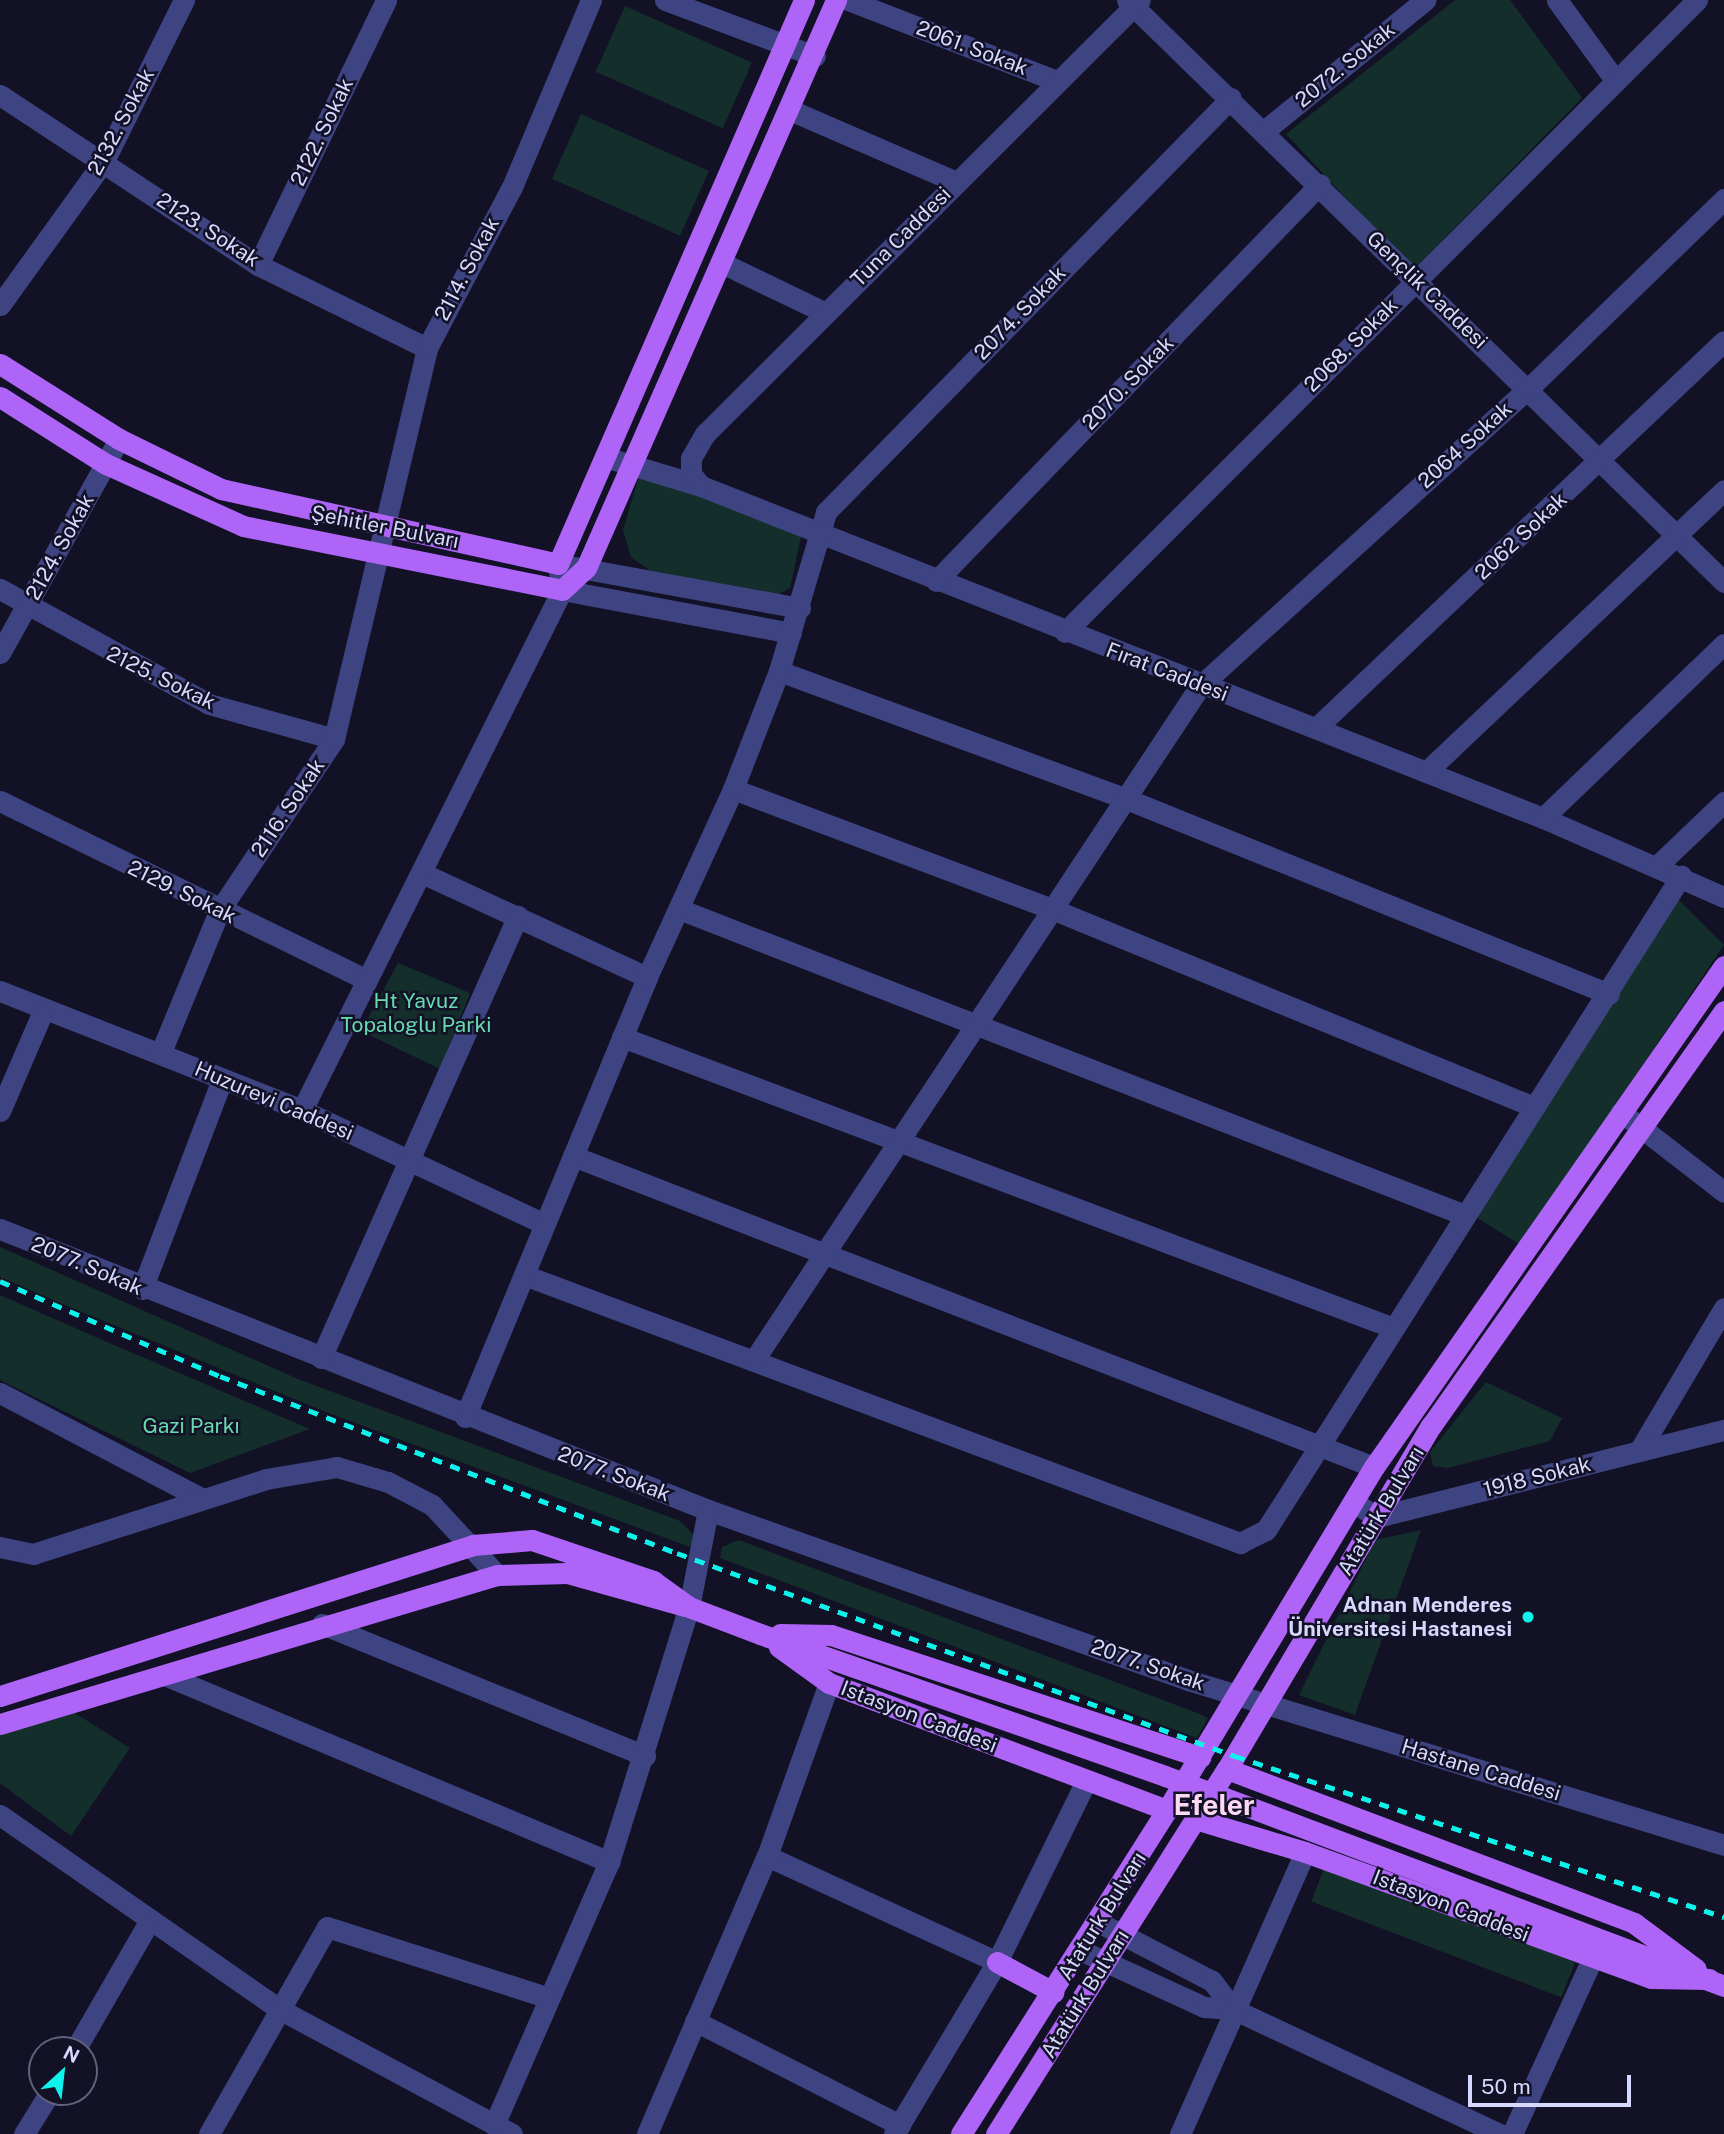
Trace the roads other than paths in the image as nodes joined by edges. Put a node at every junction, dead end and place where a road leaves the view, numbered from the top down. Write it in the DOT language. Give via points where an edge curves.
graph roads {
  1 [pos="184,0"];
  2 [pos="386,0"];
  3 [pos="591,0"];
  4 [pos="665,0"];
  5 [pos="804,0"];
  6 [pos="836,0"];
  7 [pos="848,0"];
  8 [pos="1425,0"];
  9 [pos="1558,0"];
  10 [pos="1697,0"];
  11 [pos="1133,2"];
  12 [pos="786,44"];
  13 [pos="815,56"];
  14 [pos="1615,80"];
  15 [pos="1057,81"];
  16 [pos="0,95"];
  17 [pos="1231,98"];
  18 [pos="790,110"];
  19 [pos="1264,131"];
  20 [pos="104,161"];
  21 [pos="956,182"];
  22 [pos="1320,184"];
  23 [pos="1724,199"];
  24 [pos="722,263"];
  25 [pos="258,265"];
  26 [pos="1416,280"];
  27 [pos="0,306"];
  28 [pos="826,313"];
  29 [pos="1724,341"];
  30 [pos="427,348"];
  31 [pos="0,364"];
  32 [pos="1529,388"];
  33 [pos="0,397"];
  34 [pos="119,439"];
  35 [pos="605,457"];
  36 [pos="1602,460"];
  37 [pos="106,464"];
  38 [pos="630,468"];
  39 [pos="701,486"];
  40 [pos="1724,490"];
  41 [pos="381,524"];
  42 [pos="820,535"];
  43 [pos="1676,535"];
  44 [pos="377,550"];
  45 [pos="558,564"];
  46 [pos="586,568"];
  47 [pos="936,581"];
  48 [pos="1724,582"];
  49 [pos="0,589"];
  50 [pos="562,590"];
  51 [pos="28,604"];
  52 [pos="800,608"];
  53 [pos="1065,632"];
  54 [pos="791,633"];
  55 [pos="1724,644"];
  56 [pos="0,653"];
  57 [pos="779,671"];
  58 [pos="1200,686"];
  59 [pos="1315,728"];
  60 [pos="334,739"];
  61 [pos="1426,772"];
  62 [pos="733,789"];
  63 [pos="1124,798"];
  64 [pos="0,801"];
  65 [pos="1724,802"];
  66 [pos="1543,818"];
  67 [pos="1657,866"];
  68 [pos="424,874"];
  69 [pos="1681,876"];
  70 [pos="1724,897"];
  71 [pos="679,909"];
  72 [pos="1052,909"];
  73 [pos="219,911"];
  74 [pos="518,916"];
  75 [pos="1724,966"];
  76 [pos="647,977"];
  77 [pos="365,979"];
  78 [pos="0,991"];
  79 [pos="1609,994"];
  80 [pos="43,1011"];
  81 [pos="1724,1011"];
  82 [pos="977,1029"];
  83 [pos="622,1037"];
  84 [pos="161,1052"];
  85 [pos="222,1080"];
  86 [pos="1534,1107"];
  87 [pos="302,1110"];
  88 [pos="0,1111"];
  89 [pos="1621,1112"];
  90 [pos="1643,1127"];
  91 [pos="900,1139"];
  92 [pos="573,1156"];
  93 [pos="406,1160"];
  94 [pos="1724,1192"];
  95 [pos="1462,1214"];
  96 [pos="544,1224"];
  97 [pos="0,1229"];
  98 [pos="822,1251"];
  99 [pos="524,1275"];
  100 [pos="142,1289"];
  101 [pos="1724,1308"];
  102 [pos="1391,1327"];
  103 [pos="756,1357"];
  104 [pos="321,1358"];
  105 [pos="0,1392"];
  106 [pos="465,1417"];
  107 [pos="1724,1430"];
  108 [pos="1320,1444"];
  109 [pos="1639,1451"];
  110 [pos="1374,1467"];
  111 [pos="204,1499"];
  112 [pos="1353,1502"];
  113 [pos="708,1510"];
  114 [pos="1377,1517"];
  115 [pos="473,1545"];
  116 [pos="0,1547"];
  117 [pos="497,1575"];
  118 [pos="689,1607"];
  119 [pos="323,1624"];
  120 [pos="760,1634"];
  121 [pos="167,1676"];
  122 [pos="829,1683"];
  123 [pos="1238,1694"];
  124 [pos="0,1696"];
  125 [pos="1265,1703"];
  126 [pos="0,1724"];
  127 [pos="645,1756"];
  128 [pos="1200,1757"];
  129 [pos="1227,1769"];
  130 [pos="1086,1781"];
  131 [pos="1167,1810"];
  132 [pos="0,1815"];
  133 [pos="1195,1819"];
  134 [pos="1724,1845"];
  135 [pos="1305,1852"];
  136 [pos="767,1856"];
  137 [pos="609,1863"];
  138 [pos="149,1922"];
  139 [pos="1098,1922"];
  140 [pos="1122,1935"];
  141 [pos="1080,1950"];
  142 [pos="1592,1959"];
  143 [pos="997,1962"];
  144 [pos="1104,1964"];
  145 [pos="1716,1982"];
  146 [pos="1054,1992"];
  147 [pos="547,1997"];
  148 [pos="1233,2008"];
  149 [pos="281,2010"];
  150 [pos="695,2021"];
  151 [pos="83,2036"];
  152 [pos="41,2106"];
  153 [pos="503,2129"];
  154 [pos="897,2130"];
  155 [pos="24,2134"];
  156 [pos="209,2134"];
  157 [pos="647,2134"];
  158 [pos="961,2134"];
  159 [pos="996,2134"];
  160 [pos="1180,2134"];
  161 [pos="1500,2134"];
  162 [pos="1512,2134"];
  1 -- 20 [label="street, 2132. Sokak"];
  2 -- 25 [label="street, 2122. Sokak"];
  3 -- 30 [label="street, 2114. Sokak" via="512,187"];
  4 -- 12 [label="street"];
  5 -- 12 [label="main road"];
  6 -- 13 [label="main road"];
  7 -- 15 [label="street, 2061. Sokak"];
  8 -- 19 [label="street, 2072. Sokak"];
  9 -- 14 [label="street"];
  10 -- 14 [label="street, 2068. Sokak"];
  11 -- 15 [label="street, Tuna Caddesi"];
  11 -- 17 [label="street, Gençlik Caddesi"];
  12 -- 13 [label="street"];
  12 -- 35 [label="main road"];
  13 -- 18 [label="main road"];
  14 -- 26 [label="street, 2068. Sokak"];
  15 -- 21 [label="street, Tuna Caddesi"];
  16 -- 20 [label="street, 2123. Sokak"];
  17 -- 19 [label="street, Gençlik Caddesi"];
  17 -- 42 [label="street, 2074. Sokak" via="850,486 826,512"];
  18 -- 21 [label="street"];
  18 -- 24 [label="main road"];
  19 -- 22 [label="street, Gençlik Caddesi"];
  20 -- 25 [label="street, 2123. Sokak"];
  20 -- 27 [label="street, 2132. Sokak"];
  21 -- 28 [label="street, Tuna Caddesi"];
  22 -- 26 [label="street, Gençlik Caddesi"];
  22 -- 47 [label="street, 2070. Sokak"];
  23 -- 32 [label="street, 2064 Sokak"];
  24 -- 28 [label="street"];
  24 -- 38 [label="main road"];
  25 -- 30 [label="street, 2123. Sokak"];
  26 -- 32 [label="street, Gençlik Caddesi"];
  26 -- 53 [label="street, 2068. Sokak"];
  28 -- 39 [label="street, Tuna Caddesi" via="705,434 691,458 691,474"];
  29 -- 36 [label="street, 2062 Sokak"];
  30 -- 41 [label="street, 2114. Sokak"];
  31 -- 34 [label="main road, Şehitler Bulvarı"];
  32 -- 36 [label="street, Gençlik Caddesi"];
  32 -- 58 [label="street, 2064 Sokak"];
  33 -- 37 [label="main road, Şehitler Bulvarı"];
  34 -- 37 [label="street, 2124. Sokak"];
  34 -- 41 [label="main road, Şehitler Bulvarı" via="221,489"];
  35 -- 38 [label="street, Fırat Caddesi"];
  35 -- 45 [label="main road"];
  36 -- 43 [label="street, Gençlik Caddesi"];
  36 -- 59 [label="street, 2062 Sokak"];
  37 -- 44 [label="main road, Şehitler Bulvarı" via="243,526"];
  37 -- 51 [label="street, 2124. Sokak"];
  38 -- 39 [label="street, Fırat Caddesi"];
  38 -- 46 [label="main road"];
  39 -- 42 [label="street, Fırat Caddesi"];
  40 -- 43 [label="street"];
  41 -- 44 [label="street, 2114. Sokak"];
  41 -- 45 [label="main road, Şehitler Bulvarı"];
  42 -- 47 [label="street, Fırat Caddesi"];
  42 -- 52 [label="street, 2074. Sokak"];
  43 -- 48 [label="street, Gençlik Caddesi"];
  43 -- 61 [label="street"];
  44 -- 50 [label="main road, Şehitler Bulvarı"];
  44 -- 60 [label="street, 2116. Sokak"];
  45 -- 46 [label="street, Şehitler Bulvarı"];
  45 -- 50 [label="street"];
  46 -- 50 [label="main road"];
  46 -- 52 [label="street, Şehitler Bulvarı"];
  47 -- 53 [label="street, Fırat Caddesi"];
  49 -- 51 [label="street, 2125. Sokak"];
  50 -- 54 [label="street, Şehitler Bulvarı"];
  50 -- 68 [label="street"];
  51 -- 56 [label="street, 2124. Sokak"];
  51 -- 60 [label="street, 2125. Sokak" via="209,704"];
  52 -- 54 [label="street, 2074. Sokak"];
  53 -- 58 [label="street, Fırat Caddesi"];
  54 -- 57 [label="street, 2074. Sokak"];
  55 -- 66 [label="street"];
  57 -- 62 [label="street, 2074. Sokak"];
  57 -- 63 [label="street"];
  58 -- 59 [label="street, Fırat Caddesi"];
  58 -- 63 [label="street, 2064 Sokak"];
  59 -- 61 [label="street, Fırat Caddesi"];
  60 -- 73 [label="street, 2116. Sokak"];
  61 -- 66 [label="street, Fırat Caddesi"];
  62 -- 71 [label="street, 2074. Sokak"];
  62 -- 72 [label="street"];
  63 -- 72 [label="street, 2064 Sokak"];
  63 -- 79 [label="street"];
  64 -- 73 [label="street, 2129. Sokak"];
  65 -- 67 [label="street"];
  66 -- 67 [label="street, Fırat Caddesi"];
  67 -- 69 [label="street, Fırat Caddesi"];
  68 -- 74 [label="street"];
  68 -- 77 [label="street"];
  69 -- 70 [label="street, Fırat Caddesi"];
  69 -- 79 [label="street"];
  71 -- 76 [label="street, 2074. Sokak"];
  71 -- 82 [label="street"];
  72 -- 82 [label="street, 2064 Sokak"];
  72 -- 86 [label="street"];
  73 -- 77 [label="street, 2129. Sokak"];
  73 -- 84 [label="street, 2116. Sokak"];
  74 -- 76 [label="street"];
  74 -- 93 [label="street"];
  75 -- 89 [label="main road, Atatürk Bulvarı"];
  76 -- 83 [label="street, 2074. Sokak"];
  77 -- 87 [label="street"];
  78 -- 80 [label="street, Huzurevi Caddesi"];
  79 -- 86 [label="street"];
  80 -- 84 [label="street, Huzurevi Caddesi"];
  80 -- 88 [label="street"];
  81 -- 90 [label="main road, Atatürk Bulvarı"];
  82 -- 91 [label="street, 2064 Sokak"];
  82 -- 95 [label="street"];
  83 -- 91 [label="street"];
  83 -- 92 [label="street, 2074. Sokak"];
  84 -- 85 [label="street, Huzurevi Caddesi"];
  85 -- 87 [label="street, Huzurevi Caddesi"];
  85 -- 100 [label="street"];
  86 -- 95 [label="street"];
  87 -- 93 [label="street, Huzurevi Caddesi"];
  89 -- 90 [label="street"];
  89 -- 110 [label="main road, Atatürk Bulvarı"];
  90 -- 94 [label="street"];
  90 -- 114 [label="main road, Atatürk Bulvarı" via="1431,1426"];
  91 -- 98 [label="street, 2064 Sokak"];
  91 -- 102 [label="street"];
  92 -- 96 [label="street, 2074. Sokak"];
  92 -- 98 [label="street"];
  93 -- 96 [label="street, Huzurevi Caddesi"];
  93 -- 104 [label="street"];
  95 -- 102 [label="street"];
  96 -- 99 [label="street, 2074. Sokak"];
  97 -- 100 [label="street, 2077. Sokak"];
  98 -- 103 [label="street, 2064 Sokak"];
  98 -- 108 [label="street"];
  99 -- 103 [label="street"];
  99 -- 106 [label="street, 2074. Sokak"];
  100 -- 104 [label="street, 2077. Sokak"];
  101 -- 109 [label="street"];
  102 -- 108 [label="street"];
  103 -- 108 [label="street" via="1240,1543 1266,1530"];
  104 -- 106 [label="street, 2077. Sokak"];
  105 -- 111 [label="street"];
  106 -- 113 [label="street, 2077. Sokak"];
  107 -- 109 [label="street, 1918 Sokak"];
  108 -- 110 [label="street"];
  109 -- 114 [label="street, 1918 Sokak"];
  110 -- 112 [label="main road, Atatürk Bulvarı"];
  111 -- 115 [label="street" via="306,1469 337,1467 388,1482 432,1505"];
  111 -- 116 [label="street" via="33,1554"];
  112 -- 114 [label="street"];
  112 -- 123 [label="main road, Atatürk Bulvarı"];
  113 -- 118 [label="street"];
  113 -- 123 [label="street, 2077. Sokak"];
  114 -- 125 [label="main road, Atatürk Bulvarı"];
  115 -- 117 [label="street"];
  115 -- 118 [label="main road" via="532,1540 653,1580"];
  115 -- 124 [label="main road"];
  117 -- 118 [label="main road" via="567,1573 655,1603"];
  117 -- 119 [label="main road"];
  118 -- 120 [label="main road"];
  118 -- 127 [label="street"];
  119 -- 121 [label="main road"];
  119 -- 127 [label="street"];
  120 -- 122 [label="main road, Istasyon Caddesi"];
  120 -- 128 [label="main road" via="831,1635"];
  120 -- 145 [label="main road, bridge" via="1165,1776"];
  121 -- 126 [label="main road"];
  121 -- 137 [label="street"];
  122 -- 130 [label="main road, Istasyon Caddesi"];
  122 -- 136 [label="street"];
  123 -- 125 [label="street, Hastane Caddesi"];
  123 -- 128 [label="main road, Ataturk Bulvarı"];
  125 -- 129 [label="main road, Atatürk Bulvarı"];
  125 -- 134 [label="street, Hastane Caddesi"];
  127 -- 137 [label="street"];
  128 -- 131 [label="main road, Ataturk Bulvarı"];
  129 -- 133 [label="main road, Atatürk Bulvarı"];
  129 -- 145 [label="main road" via="1634,1923"];
  130 -- 131 [label="main road, Istasyon Caddesi"];
  130 -- 143 [label="street"];
  131 -- 139 [label="main road, Ataturk Bulvarı"];
  132 -- 138 [label="street"];
  133 -- 135 [label="main road, Istasyon Caddesi"];
  133 -- 140 [label="main road, Atatürk Bulvarı"];
  135 -- 142 [label="main road, Istasyon Caddesi"];
  135 -- 148 [label="street"];
  136 -- 143 [label="street"];
  136 -- 150 [label="street"];
  137 -- 147 [label="street"];
  138 -- 149 [label="street"];
  138 -- 151 [label="street"];
  139 -- 140 [label="street"];
  139 -- 141 [label="main road, Ataturk Bulvarı"];
  140 -- 144 [label="main road, Atatürk Bulvarı"];
  140 -- 148 [label="street" via="1212,1981"];
  141 -- 144 [label="street"];
  141 -- 146 [label="main road, Ataturk Bulvarı"];
  142 -- 145 [label="main road, Istasyon Caddesi" via="1651,1978"];
  142 -- 162 [label="street"];
  143 -- 146 [label="main road"];
  143 -- 154 [label="street"];
  144 -- 148 [label="street" via="1204,2007"];
  144 -- 159 [label="main road, Atatürk Bulvarı"];
  146 -- 158 [label="main road, Ataturk Bulvarı"];
  147 -- 149 [label="street" via="327,1927"];
  147 -- 153 [label="street"];
  148 -- 160 [label="street"];
  148 -- 161 [label="street"];
  149 -- 153 [label="street"];
  149 -- 156 [label="street"];
  150 -- 154 [label="street"];
  150 -- 157 [label="street"];
  152 -- 155 [label="street"];
}
